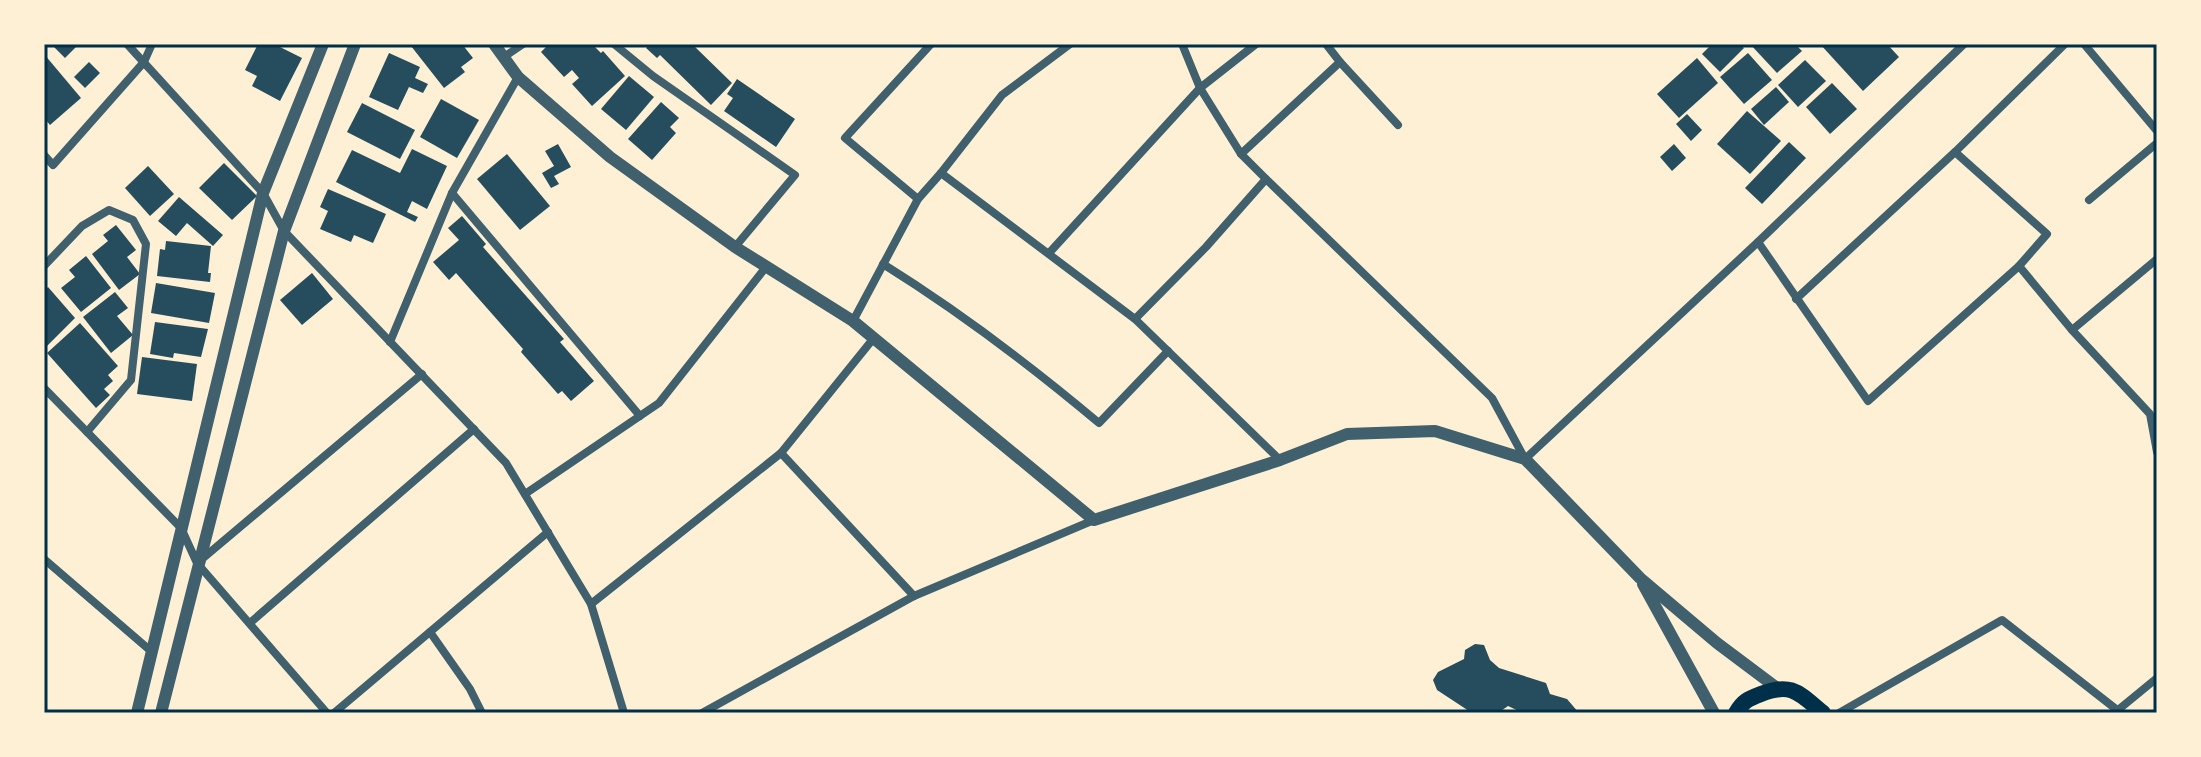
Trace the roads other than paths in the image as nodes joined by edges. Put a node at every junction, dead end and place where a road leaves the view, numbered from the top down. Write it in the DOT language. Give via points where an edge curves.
graph roads {
  1 [pos="127,44"];
  2 [pos="152,44"];
  3 [pos="323,44"];
  4 [pos="355,44"];
  5 [pos="494,44"];
  6 [pos="523,44"];
  7 [pos="614,44"];
  8 [pos="931,44"];
  9 [pos="1070,44"];
  10 [pos="1182,44"];
  11 [pos="1256,44"];
  12 [pos="1326,44"];
  13 [pos="1964,44"];
  14 [pos="2065,44"];
  15 [pos="2084,44"];
  16 [pos="504,57"];
  17 [pos="144,62"];
  18 [pos="1340,62"];
  19 [pos="518,77"];
  20 [pos="1200,88"];
  21 [pos="1398,125"];
  22 [pos="2157,131"];
  23 [pos="2157,143"];
  24 [pos="1955,152"];
  25 [pos="1241,154"];
  26 [pos="44,155"];
  27 [pos="53,165"];
  28 [pos="44,171"];
  29 [pos="941,173"];
  30 [pos="1266,179"];
  31 [pos="263,193"];
  32 [pos="452,193"];
  33 [pos="918,199"];
  34 [pos="2089,200"];
  35 [pos="284,231"];
  36 [pos="1758,242"];
  37 [pos="735,247"];
  38 [pos="1050,252"];
  39 [pos="2157,259"];
  40 [pos="883,264"];
  41 [pos="44,266"];
  42 [pos="2019,266"];
  43 [pos="766,267"];
  44 [pos="1796,299"];
  45 [pos="1135,319"];
  46 [pos="853,321"];
  47 [pos="2072,330"];
  48 [pos="873,339"];
  49 [pos="390,342"];
  50 [pos="1168,351"];
  51 [pos="422,374"];
  52 [pos="44,388"];
  53 [pos="2154,412"];
  54 [pos="640,416"];
  55 [pos="474,429"];
  56 [pos="87,432"];
  57 [pos="2157,452"];
  58 [pos="781,453"];
  59 [pos="1525,459"];
  60 [pos="1280,460"];
  61 [pos="525,494"];
  62 [pos="1094,520"];
  63 [pos="181,528"];
  64 [pos="548,532"];
  65 [pos="44,559"];
  66 [pos="197,563"];
  67 [pos="1640,578"];
  68 [pos="914,596"];
  69 [pos="591,604"];
  70 [pos="251,622"];
  71 [pos="430,632"];
  72 [pos="153,653"];
  73 [pos="2157,678"];
  74 [pos="1777,688"];
  75 [pos="2120,711"];
  76 [pos="137,713"];
  77 [pos="161,713"];
  78 [pos="327,713"];
  79 [pos="334,713"];
  80 [pos="482,713"];
  81 [pos="624,713"];
  82 [pos="702,713"];
  83 [pos="1714,713"];
  84 [pos="1736,713"];
  85 [pos="1823,713"];
  86 [pos="1839,713"];
  1 -- 17 [label="street"];
  2 -- 17 [label="street"];
  3 -- 31 [label="street"];
  4 -- 35 [label="street"];
  5 -- 16 [label="street"];
  6 -- 16 [label="street"];
  7 -- 37 [label="street" via="795,175"];
  8 -- 33 [label="street" via="845,138"];
  9 -- 29 [label="street" via="1002,95"];
  10 -- 20 [label="street"];
  11 -- 20 [label="street"];
  12 -- 18 [label="street"];
  13 -- 36 [label="street"];
  14 -- 24 [label="street"];
  15 -- 22 [label="street"];
  16 -- 19 [label="street"];
  17 -- 27 [label="street"];
  17 -- 31 [label="street"];
  18 -- 21 [label="street"];
  18 -- 25 [label="street"];
  19 -- 32 [label="street"];
  19 -- 37 [label="street" via="610,157"];
  20 -- 25 [label="street"];
  20 -- 38 [label="street"];
  23 -- 34 [label="street"];
  24 -- 42 [label="street" via="2047,234"];
  24 -- 44 [label="street"];
  25 -- 30 [label="street"];
  26 -- 27 [label="street"];
  27 -- 28 [label="street"];
  29 -- 33 [label="street"];
  29 -- 38 [label="street"];
  30 -- 45 [label="street"];
  30 -- 59 [label="street" via="1492,398"];
  31 -- 35 [label="street"];
  31 -- 63 [label="street"];
  32 -- 49 [label="street"];
  32 -- 54 [label="street"];
  33 -- 40 [label="street"];
  35 -- 49 [label="street"];
  35 -- 66 [label="street"];
  36 -- 44 [label="street"];
  36 -- 59 [label="street"];
  37 -- 43 [label="street"];
  38 -- 45 [label="street"];
  39 -- 47 [label="street"];
  40 -- 46 [label="street"];
  40 -- 50 [label="street" via="1026,362 1099,423"];
  41 -- 56 [label="street" via="82,226 109,210 133,220 146,244 131,380"];
  42 -- 44 [label="street" via="1868,401"];
  42 -- 47 [label="street"];
  43 -- 46 [label="street"];
  43 -- 54 [label="street" via="659,403"];
  45 -- 50 [label="street"];
  46 -- 48 [label="street"];
  47 -- 53 [label="street"];
  48 -- 58 [label="street"];
  48 -- 62 [label="street"];
  49 -- 51 [label="street"];
  50 -- 60 [label="street"];
  51 -- 55 [label="street"];
  51 -- 66 [label="street"];
  52 -- 56 [label="street"];
  53 -- 57 [label="street"];
  54 -- 61 [label="street"];
  55 -- 61 [label="street" via="506,463"];
  55 -- 70 [label="street"];
  56 -- 63 [label="street"];
  58 -- 68 [label="street"];
  58 -- 69 [label="street"];
  59 -- 60 [label="street" via="1435,431 1347,434"];
  59 -- 67 [label="street"];
  60 -- 62 [label="street"];
  61 -- 64 [label="street"];
  62 -- 68 [label="street"];
  63 -- 66 [label="street"];
  63 -- 72 [label="street"];
  64 -- 69 [label="street"];
  64 -- 71 [label="street"];
  65 -- 72 [label="street"];
  66 -- 70 [label="street"];
  66 -- 77 [label="street"];
  67 -- 74 [label="street"];
  67 -- 83 [label="street"];
  68 -- 82 [label="street"];
  69 -- 81 [label="street"];
  70 -- 78 [label="street"];
  71 -- 79 [label="street"];
  71 -- 80 [label="street"];
  72 -- 76 [label="street"];
  73 -- 75 [label="street"];
  74 -- 84 [label="main road" via="1744,701"];
  74 -- 85 [label="main road" via="1795,690"];
  75 -- 86 [label="street" via="2002,620"];
}
